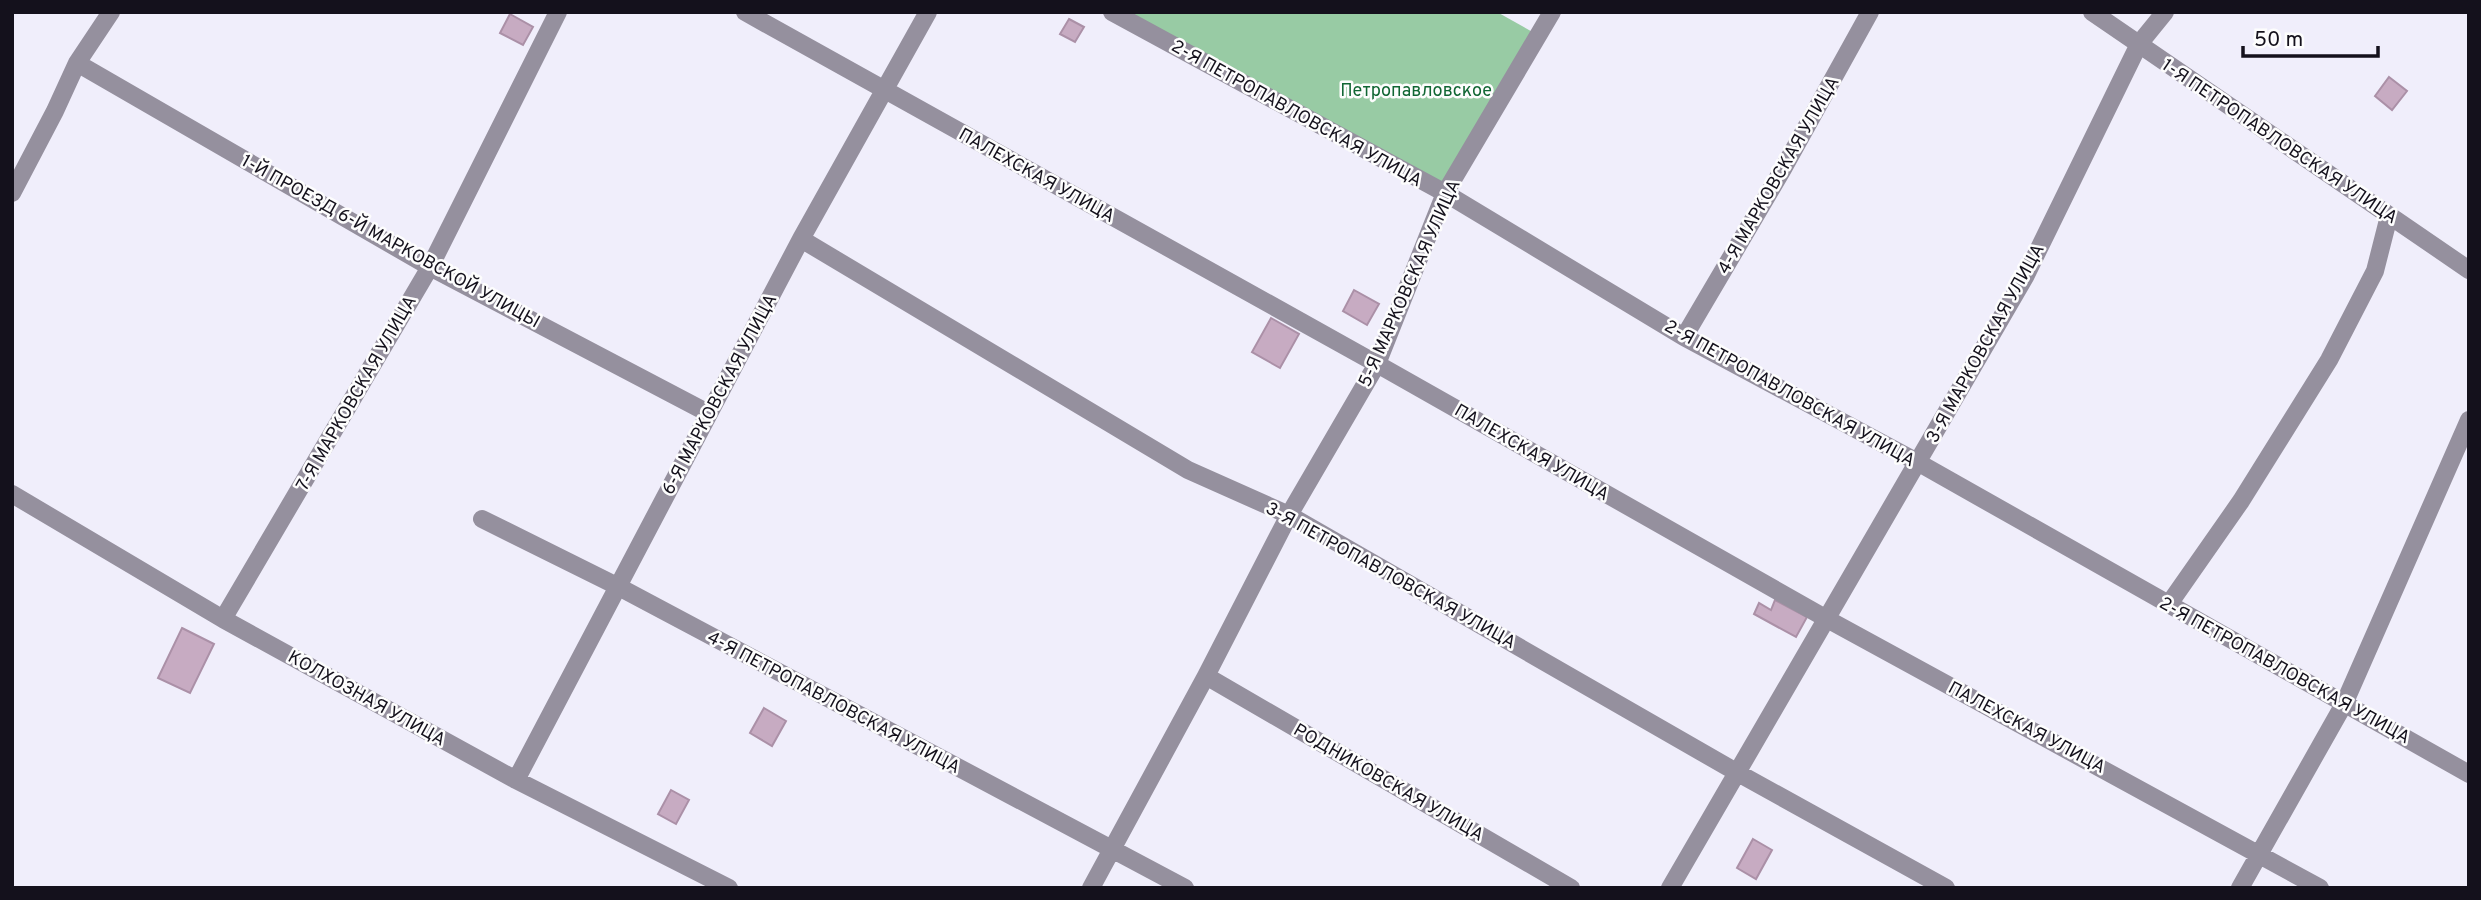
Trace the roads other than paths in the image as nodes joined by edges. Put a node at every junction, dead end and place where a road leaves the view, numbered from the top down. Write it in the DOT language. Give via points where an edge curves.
graph roads {
  1 [pos="110,12"];
  2 [pos="558,12"];
  3 [pos="745,12"];
  4 [pos="928,12"];
  5 [pos="1112,12"];
  6 [pos="1552,12"];
  7 [pos="1870,12"];
  8 [pos="2092,12"];
  9 [pos="2165,12"];
  10 [pos="2139,44"];
  11 [pos="77,63"];
  12 [pos="885,91"];
  13 [pos="12,192"];
  14 [pos="1446,193"];
  15 [pos="2389,216"];
  16 [pos="801,239"];
  17 [pos="430,267"];
  18 [pos="2469,270"];
  19 [pos="1684,337"];
  20 [pos="1377,364"];
  21 [pos="708,413"];
  22 [pos="2469,420"];
  23 [pos="1919,463"];
  24 [pos="12,494"];
  25 [pos="1289,515"];
  26 [pos="482,519"];
  27 [pos="617,586"];
  28 [pos="2169,604"];
  29 [pos="223,619"];
  30 [pos="1827,619"];
  31 [pos="1206,676"];
  32 [pos="2344,704"];
  33 [pos="1738,773"];
  34 [pos="2469,774"];
  35 [pos="516,780"];
  36 [pos="1113,849"];
  37 [pos="2260,853"];
  38 [pos="729,888"];
  39 [pos="1091,888"];
  40 [pos="1185,888"];
  41 [pos="1571,888"];
  42 [pos="1670,888"];
  43 [pos="1946,888"];
  44 [pos="2239,888"];
  45 [pos="2320,888"];
  1 -- 11 [label="street"];
  2 -- 17 [label="street, 7-Я МАРКОВСКАЯ УЛИЦА"];
  3 -- 12 [label="street, ПАЛЕХСКАЯ УЛИЦА"];
  4 -- 12 [label="street, 6-Я МАРКОВСКАЯ УЛИЦА"];
  5 -- 14 [label="street, 2-Я ПЕТРОПАВЛОВСКАЯ УЛИЦА"];
  6 -- 14 [label="street, 5-Я МАРКОВСКАЯ УЛИЦА"];
  7 -- 19 [label="street, 4-Я МАРКОВСКАЯ УЛИЦА"];
  8 -- 10 [label="street, 1-Я ПЕТРОПАВЛОВСКАЯ УЛИЦА"];
  9 -- 10 [label="street, 3-Я МАРКОВСКАЯ УЛИЦА"];
  10 -- 15 [label="street, 1-Я ПЕТРОПАВЛОВСКАЯ УЛИЦА"];
  10 -- 23 [label="street, 3-Я МАРКОВСКАЯ УЛИЦА" via="2025,277"];
  11 -- 13 [label="street"];
  11 -- 17 [label="street, 1-Й ПРОЕЗД 6-Й МАРКОВСКОЙ УЛИЦЫ"];
  12 -- 16 [label="street, 6-Я МАРКОВСКАЯ УЛИЦА"];
  12 -- 20 [label="street, ПАЛЕХСКАЯ УЛИЦА"];
  14 -- 19 [label="street, 2-Я ПЕТРОПАВЛОВСКАЯ УЛИЦА"];
  14 -- 20 [label="street, 5-Я МАРКОВСКАЯ УЛИЦА"];
  15 -- 18 [label="street, 1-Я ПЕТРОПАВЛОВСКАЯ УЛИЦА"];
  15 -- 28 [label="street" via="2375,271 2329,360 2241,501"];
  16 -- 21 [label="street, 6-Я МАРКОВСКАЯ УЛИЦА"];
  16 -- 25 [label="street, 3-Я ПЕТРОПАВЛОВСКАЯ УЛИЦА" via="1188,470"];
  17 -- 21 [label="street, 1-Й ПРОЕЗД 6-Й МАРКОВСКОЙ УЛИЦЫ"];
  17 -- 29 [label="street, 7-Я МАРКОВСКАЯ УЛИЦА"];
  19 -- 23 [label="street, 2-Я ПЕТРОПАВЛОВСКАЯ УЛИЦА"];
  20 -- 25 [label="street, 5-Я МАРКОВСКАЯ УЛИЦА"];
  20 -- 30 [label="street, ПАЛЕХСКАЯ УЛИЦА"];
  21 -- 27 [label="street, 6-Я МАРКОВСКАЯ УЛИЦА"];
  22 -- 32 [label="street"];
  23 -- 28 [label="street, 2-Я ПЕТРОПАВЛОВСКАЯ УЛИЦА"];
  23 -- 30 [label="street, 3-Я МАРКОВСКАЯ УЛИЦА"];
  24 -- 29 [label="street, КОЛХОЗНАЯ УЛИЦА"];
  25 -- 31 [label="street, 5-Я МАРКОВСКАЯ УЛИЦА"];
  25 -- 33 [label="street, 3-Я ПЕТРОПАВЛОВСКАЯ УЛИЦА"];
  26 -- 27 [label="street, 4-Я ПЕТРОПАВЛОВСКАЯ УЛИЦА"];
  27 -- 35 [label="street, 6-Я МАРКОВСКАЯ УЛИЦА"];
  27 -- 36 [label="street, 4-Я ПЕТРОПАВЛОВСКАЯ УЛИЦА"];
  28 -- 32 [label="street, 2-Я ПЕТРОПАВЛОВСКАЯ УЛИЦА"];
  29 -- 35 [label="street, КОЛХОЗНАЯ УЛИЦА"];
  30 -- 33 [label="street, 3-Я МАРКОВСКАЯ УЛИЦА"];
  30 -- 37 [label="street, ПАЛЕХСКАЯ УЛИЦА"];
  31 -- 36 [label="street, 5-Я МАРКОВСКАЯ УЛИЦА"];
  31 -- 41 [label="street, РОДНИКОВСКАЯ УЛИЦА"];
  32 -- 34 [label="street, 2-Я ПЕТРОПАВЛОВСКАЯ УЛИЦА"];
  32 -- 37 [label="street"];
  33 -- 42 [label="street, 3-Я МАРКОВСКАЯ УЛИЦА"];
  33 -- 43 [label="street, 3-Я ПЕТРОПАВЛОВСКАЯ УЛИЦА"];
  35 -- 38 [label="street, КОЛХОЗНАЯ УЛИЦА"];
  36 -- 39 [label="street, 5-Я МАРКОВСКАЯ УЛИЦА"];
  36 -- 40 [label="street, 4-Я ПЕТРОПАВЛОВСКАЯ УЛИЦА"];
  37 -- 44 [label="street"];
  37 -- 45 [label="street, ПАЛЕХСКАЯ УЛИЦА"];
}
